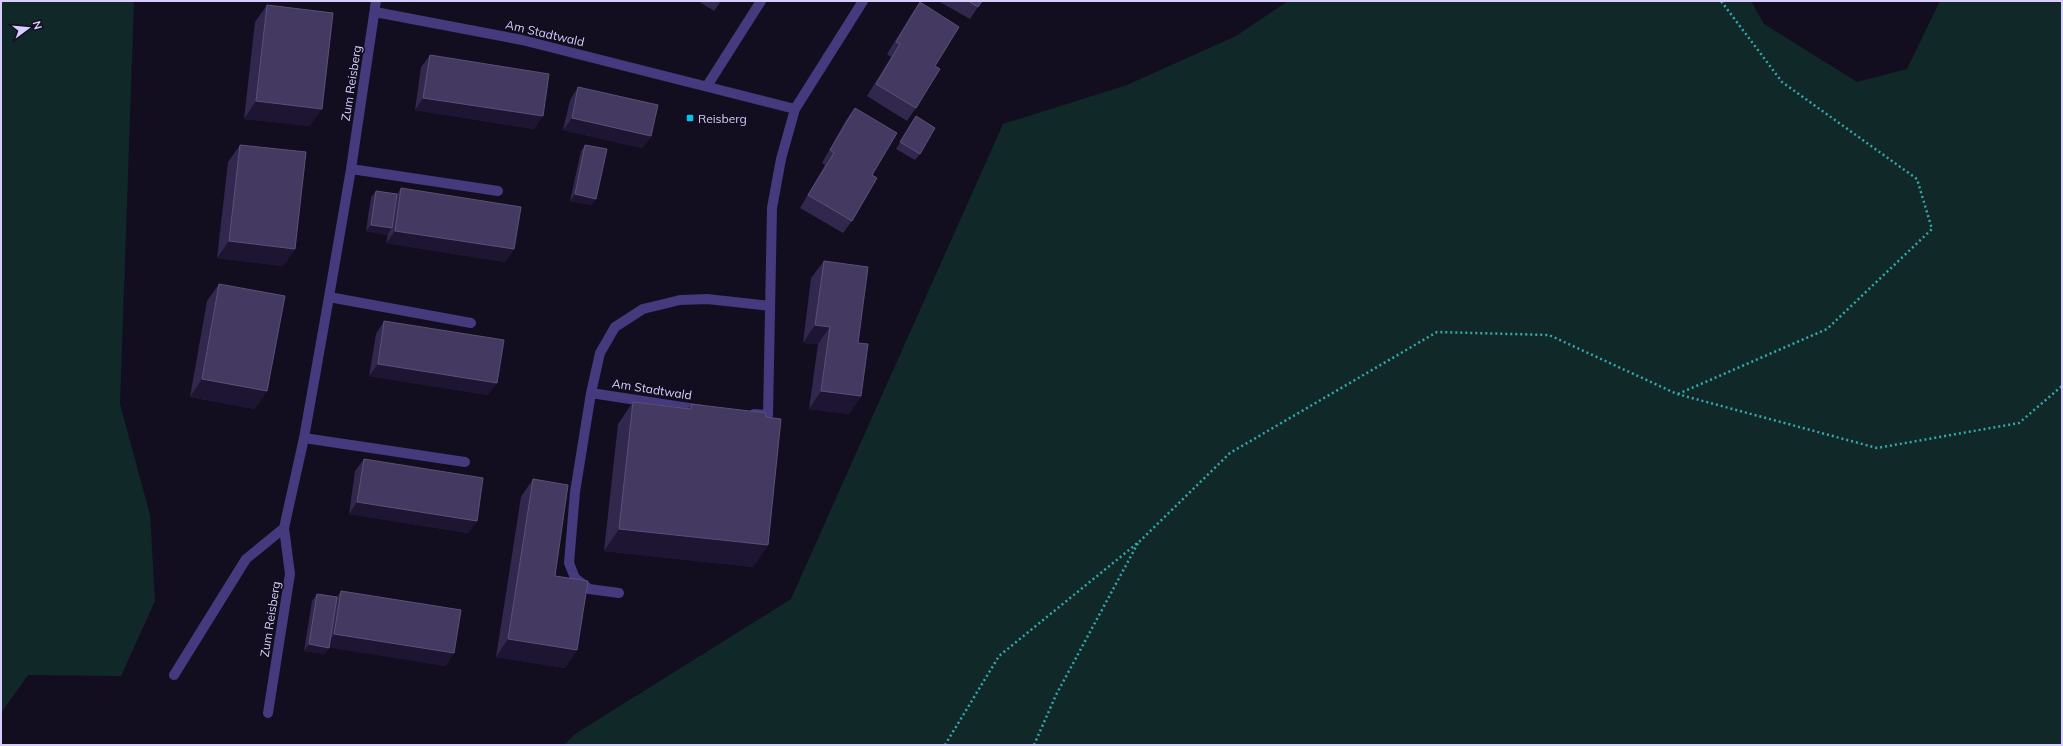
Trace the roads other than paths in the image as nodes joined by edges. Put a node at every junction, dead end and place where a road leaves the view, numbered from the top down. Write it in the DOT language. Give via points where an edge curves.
graph roads {
  1 [pos="376,1"];
  2 [pos="761,1"];
  3 [pos="863,1"];
  4 [pos="375,12"];
  5 [pos="707,86"];
  6 [pos="795,109"];
  7 [pos="351,169"];
  8 [pos="498,191"];
  9 [pos="329,297"];
  10 [pos="770,306"];
  11 [pos="471,323"];
  12 [pos="591,393"];
  13 [pos="714,411"];
  14 [pos="745,413"];
  15 [pos="304,438"];
  16 [pos="465,462"];
  17 [pos="284,528"];
  18 [pos="619,593"];
  19 [pos="174,675"];
  20 [pos="268,713"];
  1 -- 4 [label="street, Zum Reisberg"];
  2 -- 5 [label="street"];
  3 -- 6 [label="street"];
  4 -- 5 [label="street, Am Stadtwald" via="522,40"];
  4 -- 7 [label="street, Zum Reisberg"];
  5 -- 6 [label="street, Am Stadtwald"];
  6 -- 10 [label="street" via="781,159 772,208"];
  7 -- 8 [label="street"];
  7 -- 9 [label="street, Zum Reisberg"];
  9 -- 11 [label="street"];
  9 -- 15 [label="street, Zum Reisberg"];
  10 -- 12 [label="street, Am Stadtwald" via="707,299 680,300 643,309 615,327 600,353"];
  10 -- 14 [label="street" via="768,415"];
  12 -- 13 [label="street, Am Stadtwald"];
  12 -- 18 [label="street, Am Stadtwald" via="575,492 569,563 575,578 589,589"];
  15 -- 16 [label="street"];
  15 -- 17 [label="street, Zum Reisberg"];
  17 -- 19 [label="street" via="246,559"];
  17 -- 20 [label="street, Zum Reisberg" via="290,574"];
}
